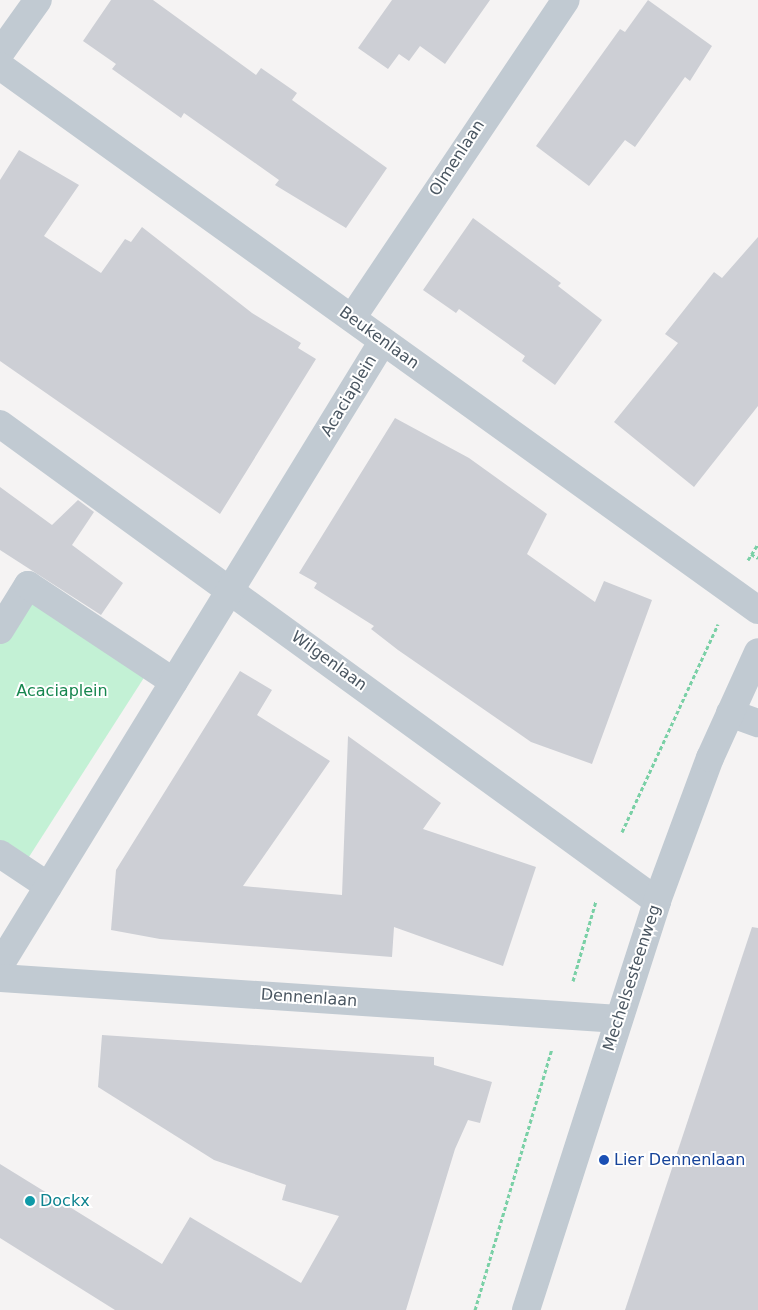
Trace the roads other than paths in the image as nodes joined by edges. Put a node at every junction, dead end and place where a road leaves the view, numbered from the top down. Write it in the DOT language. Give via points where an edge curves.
graph roads {
  1 [pos="38,0"];
  2 [pos="566,0"];
  3 [pos="0,53"];
  4 [pos="0,66"];
  5 [pos="352,318"];
  6 [pos="382,341"];
  7 [pos="0,424"];
  8 [pos="231,589"];
  9 [pos="758,610"];
  10 [pos="0,630"];
  11 [pos="758,652"];
  12 [pos="174,682"];
  13 [pos="730,713"];
  14 [pos="758,723"];
  15 [pos="0,854"];
  16 [pos="48,886"];
  17 [pos="657,901"];
  18 [pos="0,965"];
  19 [pos="0,978"];
  20 [pos="619,1019"];
  21 [pos="526,1310"];
  1 -- 3 [label="street"];
  2 -- 5 [label="street, Olmenlaan"];
  4 -- 5 [label="street, Beukenlaan"];
  5 -- 6 [label="street, Beukenlaan"];
  6 -- 8 [label="street, Acaciaplein"];
  6 -- 9 [label="street, Beukenlaan"];
  7 -- 8 [label="street, Wilgenlaan"];
  8 -- 12 [label="street, Acaciaplein"];
  8 -- 17 [label="street, Wilgenlaan"];
  10 -- 12 [label="street" via="28,585"];
  11 -- 13 [label="street, Mechelsesteenweg"];
  12 -- 16 [label="street, Acaciaplein"];
  13 -- 14 [label="street"];
  13 -- 17 [label="street, Mechelsesteenweg"];
  15 -- 16 [label="street"];
  16 -- 18 [label="street, Acaciaplein"];
  17 -- 20 [label="street, Mechelsesteenweg"];
  19 -- 20 [label="street, Dennenlaan"];
  20 -- 21 [label="street, Mechelsesteenweg"];
}
